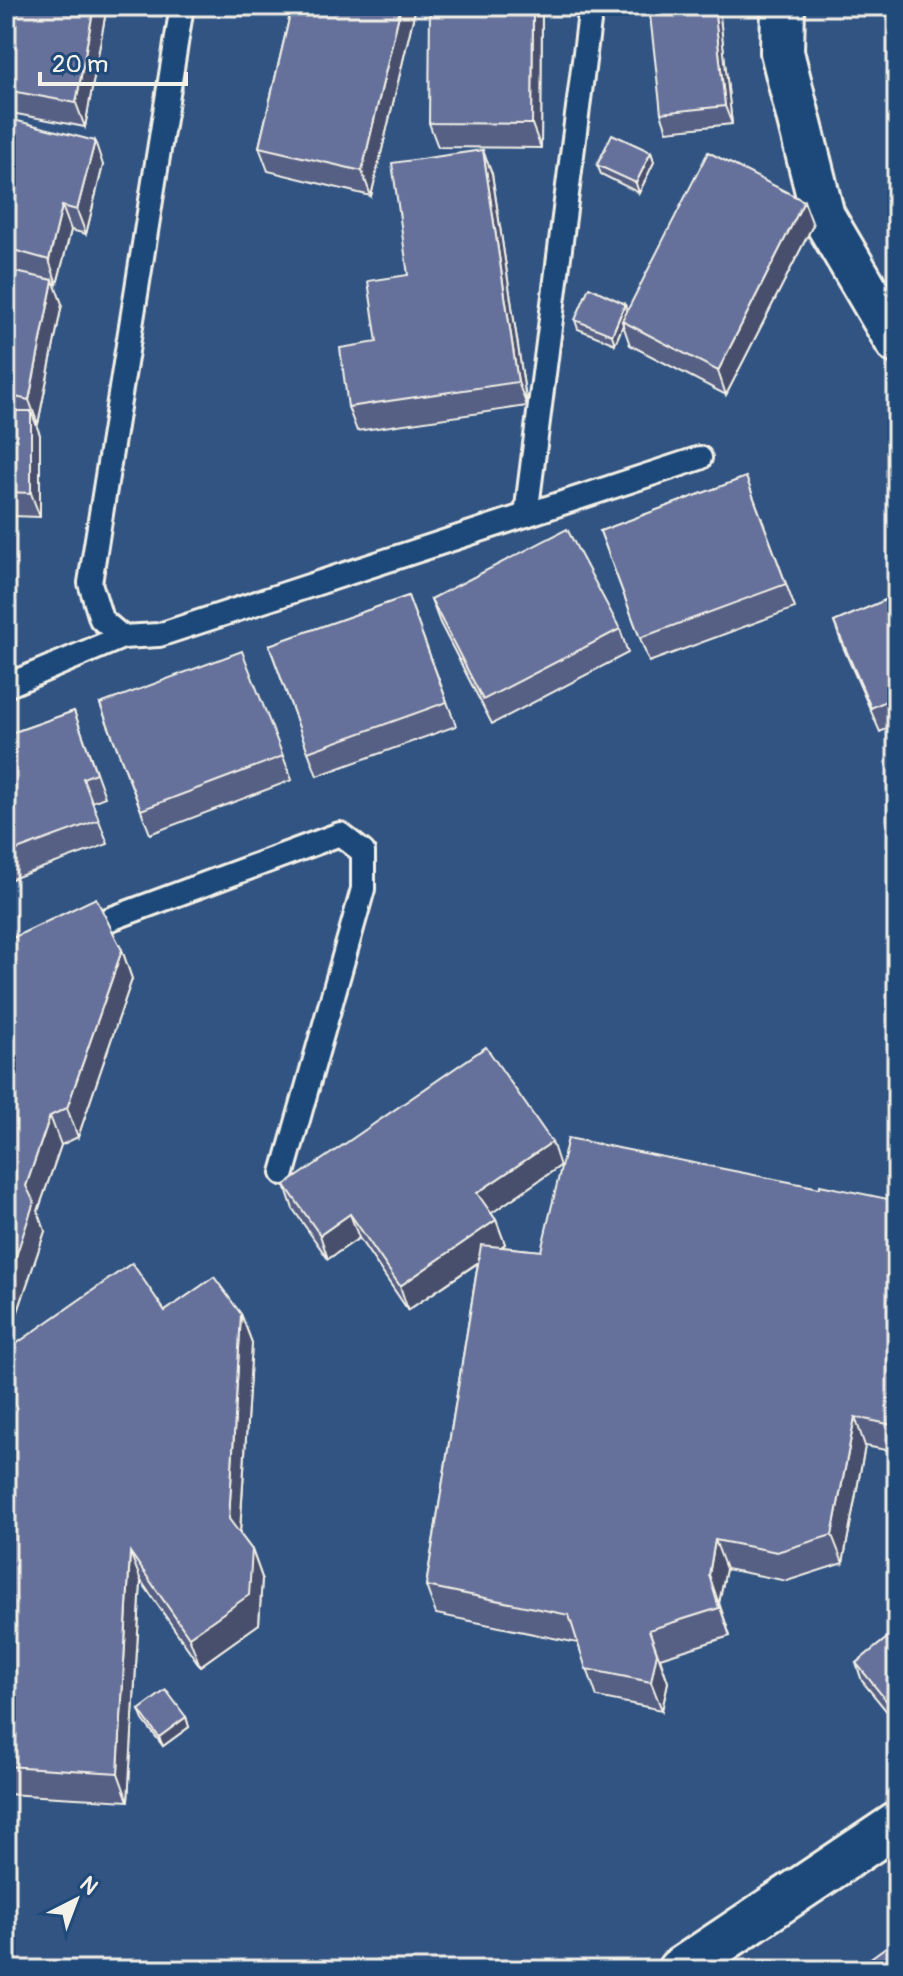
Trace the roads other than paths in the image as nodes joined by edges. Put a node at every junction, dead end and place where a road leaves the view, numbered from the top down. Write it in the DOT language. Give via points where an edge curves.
graph roads {
  1 [pos="182,6"];
  2 [pos="591,6"];
  3 [pos="783,6"];
  4 [pos="897,342"];
  5 [pos="700,458"];
  6 [pos="526,515"];
  7 [pos="122,637"];
  8 [pos="6,686"];
  9 [pos="64,936"];
  10 [pos="283,1173"];
  11 [pos="897,1824"];
  12 [pos="680,1970"];
  1 -- 7 [label="lane" via="90,583 101,619"];
  2 -- 6 [label="lane"];
  3 -- 4 [label="street" via="782,52 823,216"];
  5 -- 6 [label="lane"];
  6 -- 7 [label="lane" via="159,635"];
  7 -- 8 [label="lane"];
  9 -- 10 [label="lane" via="340,834 363,852 363,889"];
  11 -- 12 [label="street"];
}
